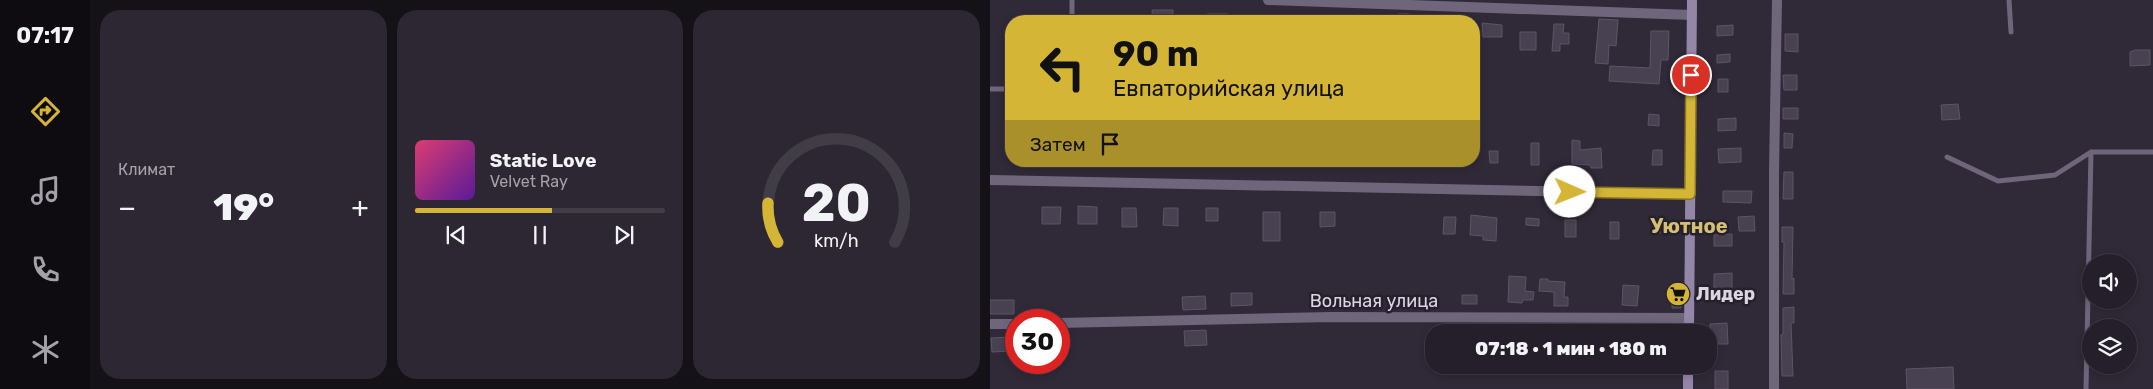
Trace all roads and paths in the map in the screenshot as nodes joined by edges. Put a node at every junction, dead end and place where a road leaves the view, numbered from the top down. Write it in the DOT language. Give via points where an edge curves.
graph roads {
  1 [pos="1072,0"];
  2 [pos="1268,0"];
  3 [pos="1692,0"];
  4 [pos="1777,0"];
  5 [pos="2009,0"];
  6 [pos="1072,15"];
  7 [pos="1692,15"];
  8 [pos="2011,32"];
  9 [pos="990,89"];
  10 [pos="1005,89"];
  11 [pos="2091,152"];
  12 [pos="2153,152"];
  13 [pos="1947,157"];
  14 [pos="990,180"];
  15 [pos="1690,194"];
  16 [pos="1689,318"];
  17 [pos="1070,323"];
  18 [pos="990,324"];
  19 [pos="1005,324"];
  20 [pos="1689,324"];
  21 [pos="1688,374"];
  22 [pos="1688,389"];
  23 [pos="1774,389"];
  24 [pos="2086,389"];
  1 -- 6 [label="lane"];
  2 -- 7 [label="street"];
  3 -- 7 [label="main road"];
  4 -- 23 [label="street"];
  5 -- 8 [label="lane"];
  7 -- 15 [label="main road"];
  9 -- 10 [label="lane"];
  11 -- 12 [label="lane"];
  11 -- 13 [label="lane" via="2055,175 1998,181"];
  11 -- 24 [label="lane"];
  14 -- 15 [label="street"];
  15 -- 16 [label="main road"];
  16 -- 17 [label="street, Вольная улица" via="1332,317"];
  16 -- 20 [label="main road"];
  18 -- 19 [label="street"];
  21 -- 22 [label="main road"];
}
